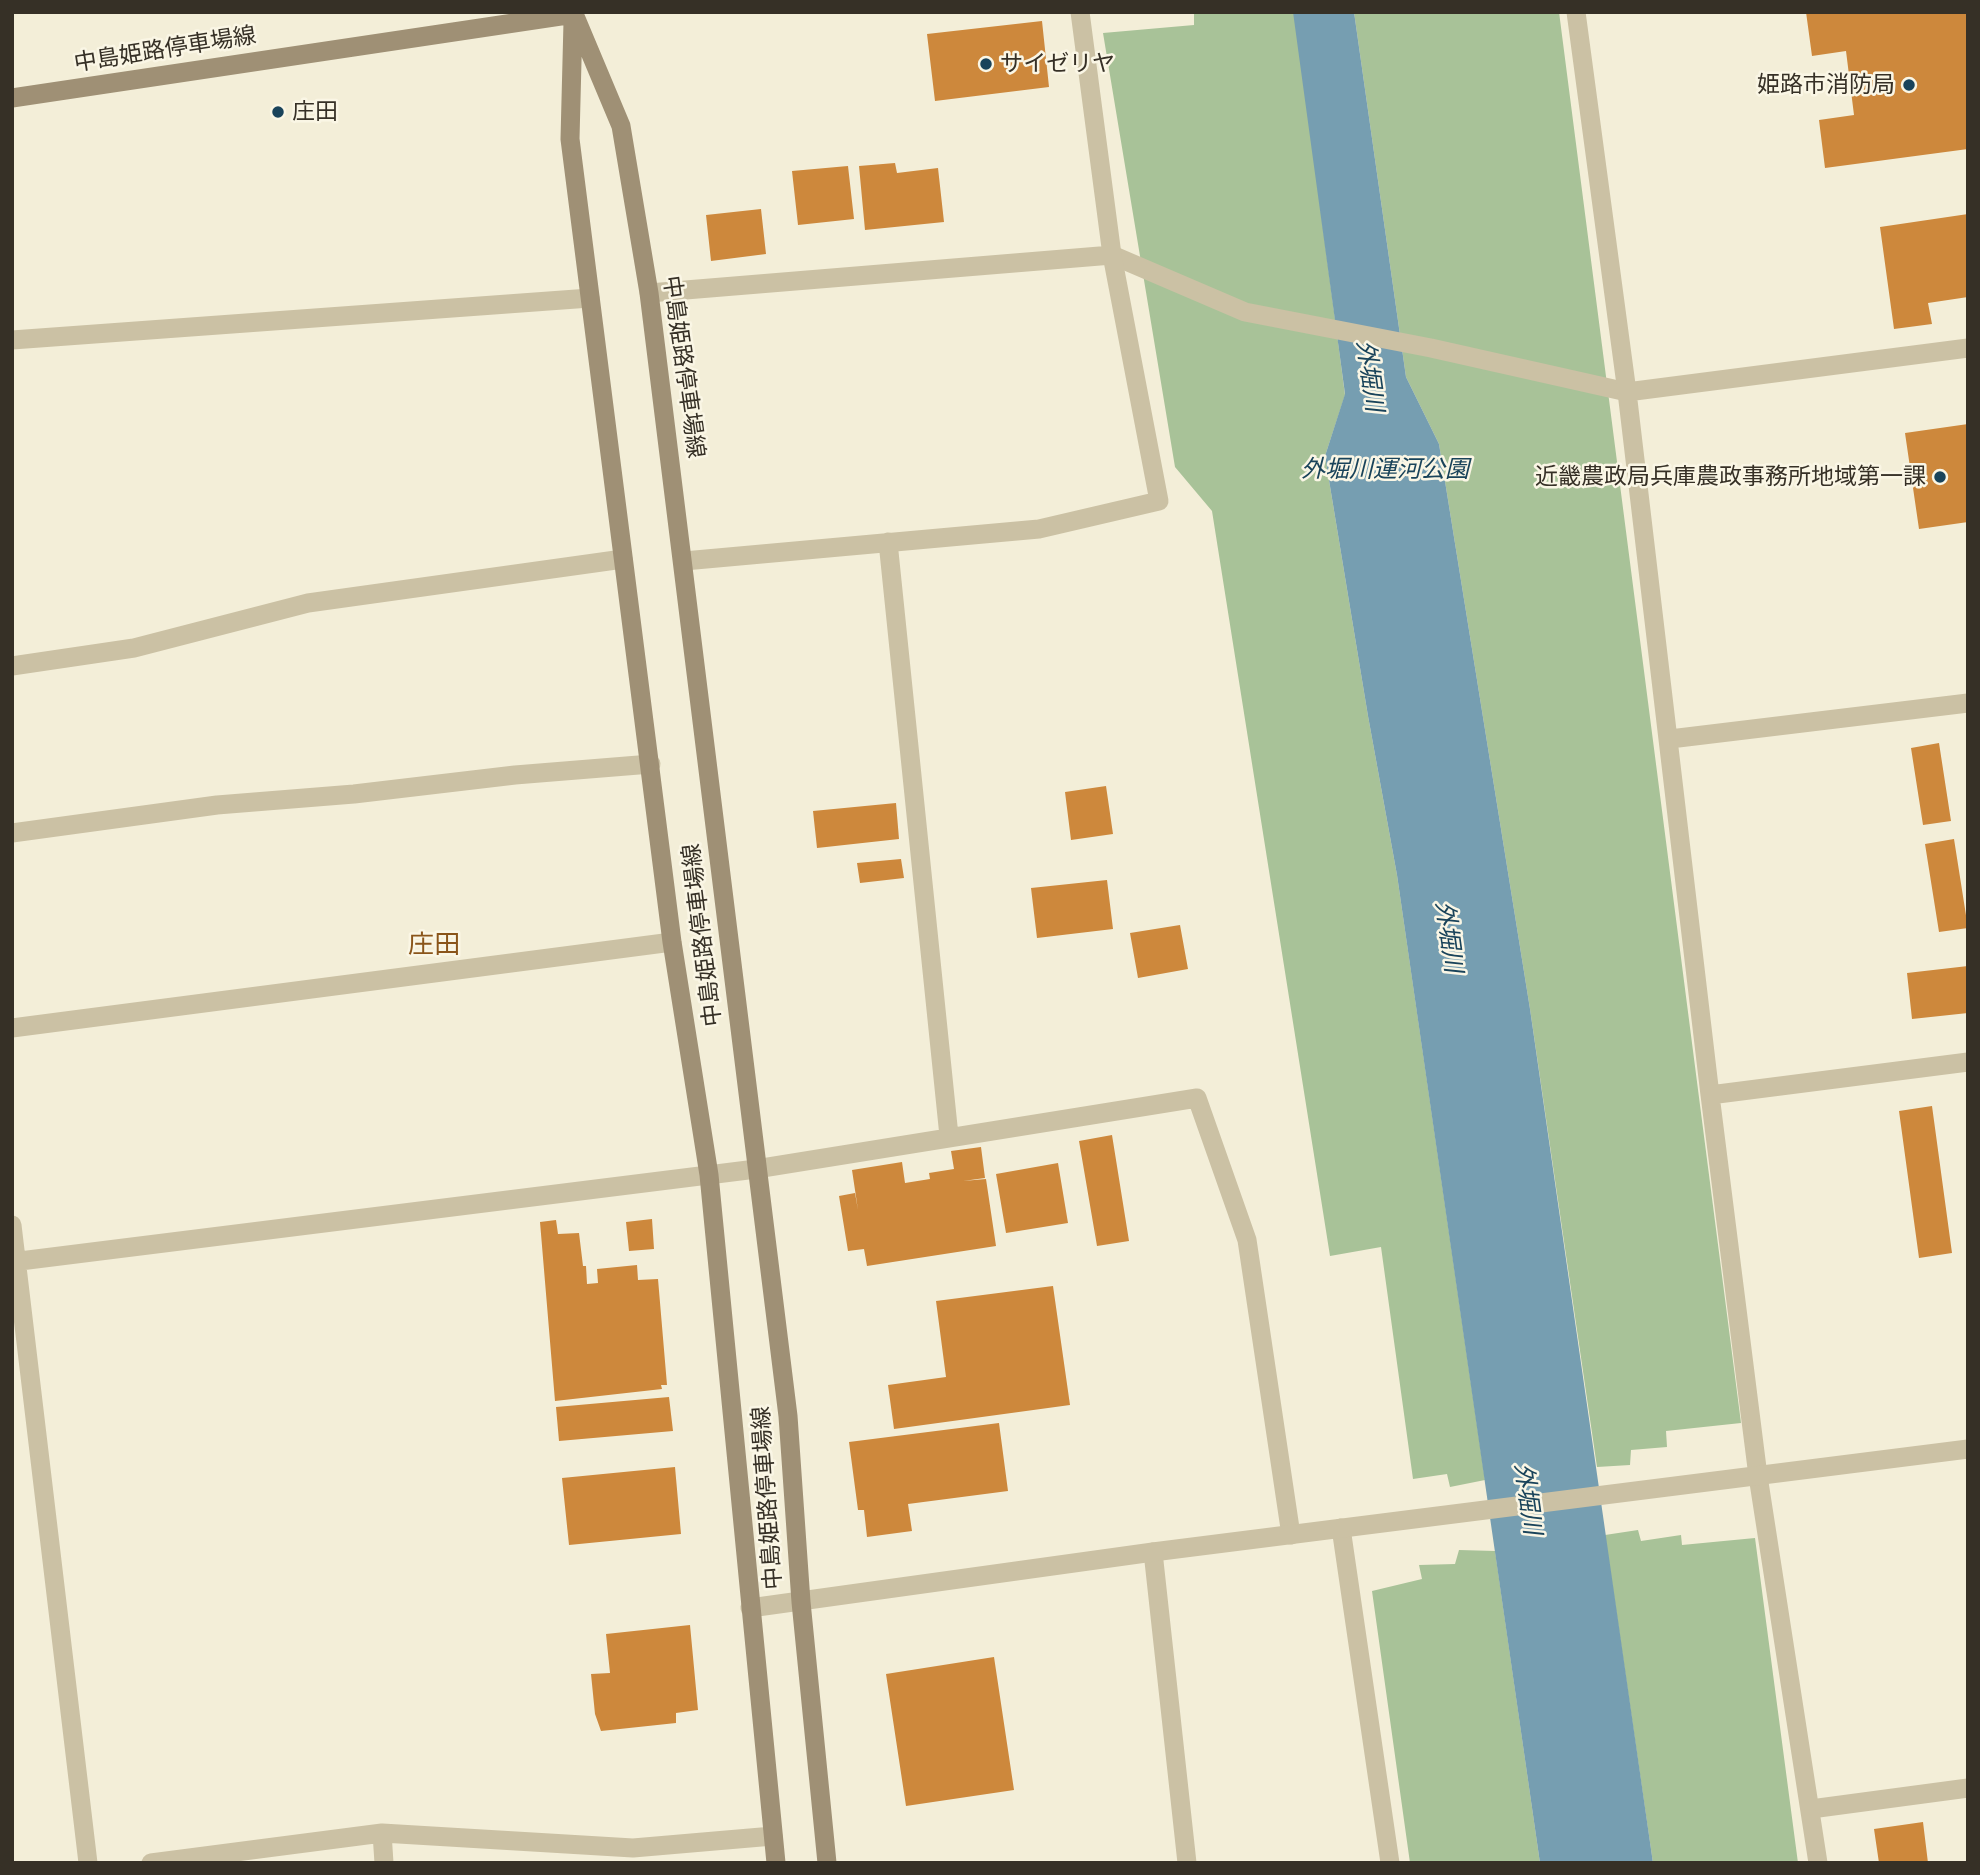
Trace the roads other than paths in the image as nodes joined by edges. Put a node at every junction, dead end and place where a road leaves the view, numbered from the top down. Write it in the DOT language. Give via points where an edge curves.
graph roads {
  1 [pos="1080,12"];
  2 [pos="1576,12"];
  3 [pos="578,13"];
  4 [pos="12,98"];
  5 [pos="1112,255"];
  6 [pos="649,293"];
  7 [pos="590,298"];
  8 [pos="12,340"];
  9 [pos="1968,348"];
  10 [pos="1627,392"];
  11 [pos="888,542"];
  12 [pos="623,559"];
  13 [pos="684,561"];
  14 [pos="12,666"];
  15 [pos="1968,703"];
  16 [pos="1670,739"];
  17 [pos="651,764"];
  18 [pos="12,833"];
  19 [pos="672,942"];
  20 [pos="12,1028"];
  21 [pos="1968,1062"];
  22 [pos="1710,1095"];
  23 [pos="949,1136"];
  24 [pos="755,1169"];
  25 [pos="709,1175"];
  26 [pos="12,1226"];
  27 [pos="15,1261"];
  28 [pos="1968,1448"];
  29 [pos="1758,1476"];
  30 [pos="1341,1528"];
  31 [pos="1291,1535"];
  32 [pos="1153,1552"];
  33 [pos="801,1602"];
  34 [pos="750,1608"];
  35 [pos="1968,1788"];
  36 [pos="1811,1810"];
  37 [pos="382,1833"];
  38 [pos="773,1836"];
  39 [pos="88,1863"];
  40 [pos="151,1863"];
  41 [pos="384,1863"];
  42 [pos="776,1863"];
  43 [pos="827,1863"];
  44 [pos="1188,1863"];
  45 [pos="1390,1863"];
  46 [pos="1818,1863"];
  1 -- 5 [label="street"];
  2 -- 10 [label="street"];
  3 -- 4 [label="main road, 中島姫路停車場線"];
  3 -- 6 [label="main road, 中島姫路停車場線" via="621,126"];
  3 -- 7 [label="main road, 中島姫路停車場線" via="570,139"];
  5 -- 6 [label="street"];
  5 -- 10 [label="street" via="1245,312"];
  5 -- 11 [label="street" via="1160,501 1039,528"];
  6 -- 13 [label="main road, 中島姫路停車場線"];
  7 -- 8 [label="street"];
  7 -- 12 [label="main road, 中島姫路停車場線"];
  9 -- 10 [label="street"];
  10 -- 16 [label="street"];
  11 -- 13 [label="street"];
  11 -- 23 [label="street"];
  12 -- 14 [label="street" via="308,603 134,648"];
  12 -- 17 [label="main road, 中島姫路停車場線"];
  13 -- 24 [label="main road, 中島姫路停車場線"];
  15 -- 16 [label="street"];
  16 -- 22 [label="street"];
  17 -- 18 [label="street" via="217,806"];
  17 -- 19 [label="main road, 中島姫路停車場線"];
  19 -- 20 [label="street"];
  19 -- 25 [label="main road, 中島姫路停車場線"];
  21 -- 22 [label="street"];
  22 -- 29 [label="street"];
  23 -- 24 [label="street"];
  23 -- 31 [label="street" via="1197,1098 1247,1240"];
  24 -- 25 [label="street"];
  24 -- 33 [label="main road, 中島姫路停車場線" via="788,1416"];
  25 -- 27 [label="street"];
  25 -- 34 [label="main road, 中島姫路停車場線"];
  26 -- 27 [label="street"];
  27 -- 39 [label="street"];
  28 -- 29 [label="street"];
  29 -- 30 [label="street"];
  29 -- 36 [label="street"];
  30 -- 31 [label="street"];
  30 -- 45 [label="street"];
  31 -- 32 [label="street"];
  32 -- 33 [label="street"];
  32 -- 44 [label="street"];
  33 -- 34 [label="street"];
  33 -- 43 [label="main road, 中島姫路停車場線"];
  34 -- 38 [label="main road, 中島姫路停車場線"];
  35 -- 36 [label="street"];
  36 -- 46 [label="street"];
  37 -- 38 [label="street" via="633,1848"];
  37 -- 40 [label="street"];
  37 -- 41 [label="street"];
  38 -- 42 [label="main road, 中島姫路停車場線"];
}
